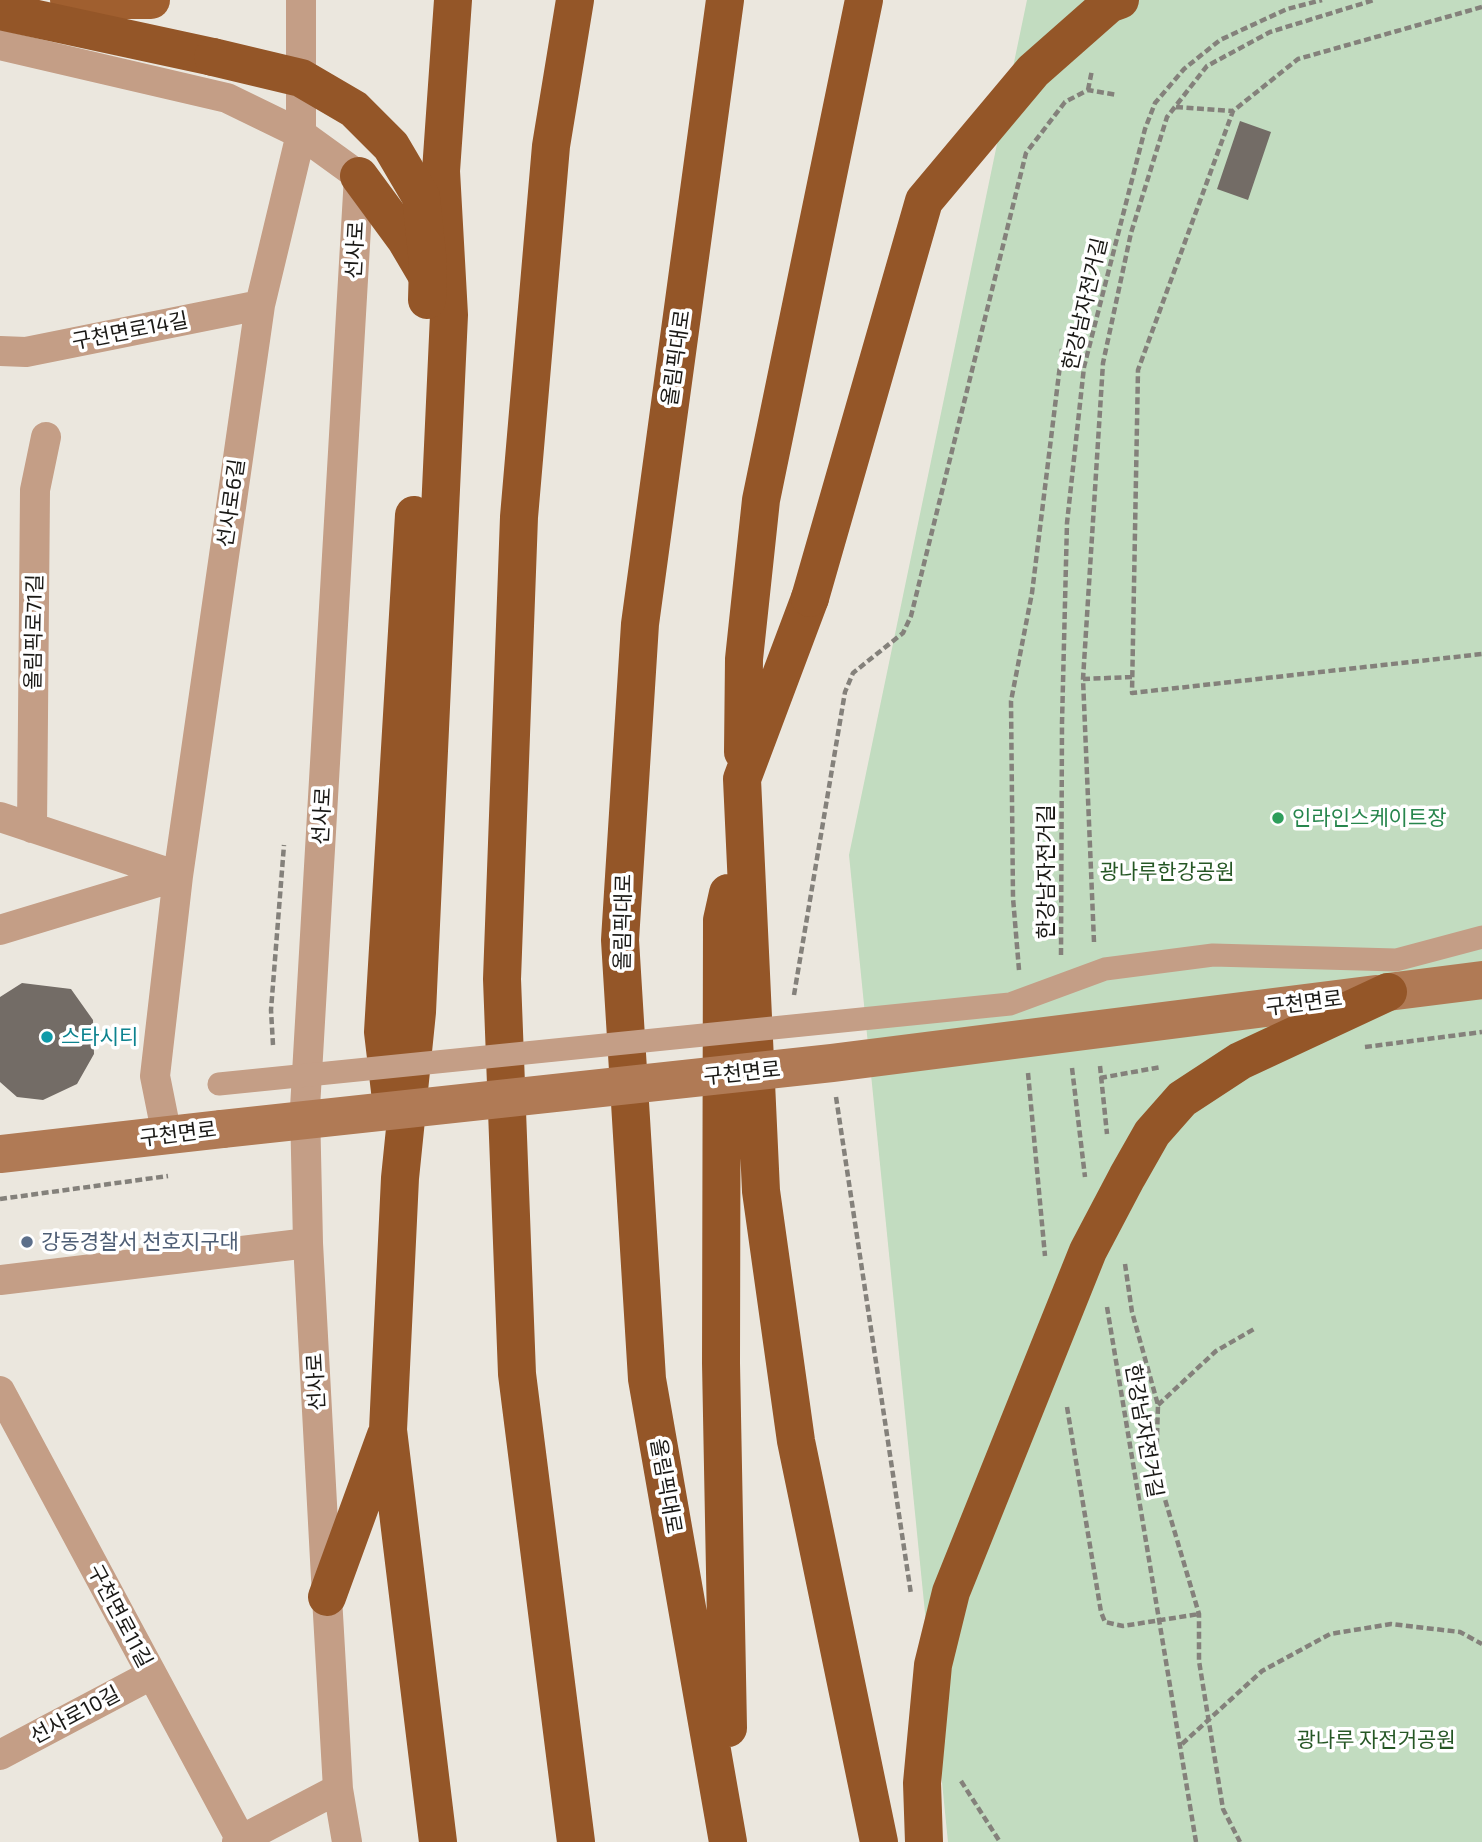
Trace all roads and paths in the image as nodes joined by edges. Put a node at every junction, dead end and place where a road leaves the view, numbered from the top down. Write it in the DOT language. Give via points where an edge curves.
graph roads {
  1 [pos="69,0"];
  2 [pos="151,0"];
  3 [pos="301,0"];
  4 [pos="453,0"];
  5 [pos="575,0"];
  6 [pos="724,0"];
  7 [pos="864,0"];
  8 [pos="1120,0"];
  9 [pos="1322,0"];
  10 [pos="1374,0"];
  11 [pos="1482,7"];
  12 [pos="0,11"];
  13 [pos="0,45"];
  14 [pos="1117,94"];
  15 [pos="1233,111"];
  16 [pos="301,134"];
  17 [pos="359,176"];
  18 [pos="260,305"];
  19 [pos="438,308"];
  20 [pos="0,351"];
  21 [pos="46,437"];
  22 [pos="1482,654"];
  23 [pos="1132,677"];
  24 [pos="1083,680"];
  25 [pos="742,779"];
  26 [pos="0,817"];
  27 [pos="743,824"];
  28 [pos="32,828"];
  29 [pos="285,831"];
  30 [pos="178,876"];
  31 [pos="0,930"];
  32 [pos="1482,937"];
  33 [pos="1062,956"];
  34 [pos="1482,980"];
  35 [pos="1388,992"];
  36 [pos="789,1027"];
  37 [pos="1482,1032"];
  38 [pos="1352,1049"];
  39 [pos="273,1052"];
  40 [pos="832,1063"];
  41 [pos="1072,1067"];
  42 [pos="219,1084"];
  43 [pos="167,1136"];
  44 [pos="0,1154"];
  45 [pos="180,1174"];
  46 [pos="1087,1190"];
  47 [pos="0,1199"];
  48 [pos="308,1243"];
  49 [pos="0,1280"];
  50 [pos="1106,1298"];
  51 [pos="1254,1329"];
  52 [pos="0,1391"];
  53 [pos="1158,1405"];
  54 [pos="388,1430"];
  55 [pos="909,1584"];
  56 [pos="327,1597"];
  57 [pos="1482,1644"];
  58 [pos="151,1675"];
  59 [pos="1182,1744"];
  60 [pos="0,1755"];
  61 [pos="338,1789"];
  62 [pos="239,1841"];
  63 [pos="347,1842"];
  64 [pos="438,1842"];
  65 [pos="576,1842"];
  66 [pos="729,1842"];
  67 [pos="879,1842"];
  68 [pos="924,1842"];
  69 [pos="1196,1842"];
  1 -- 2 [label="main road"];
  3 -- 16 [label="street, 선사로6길"];
  4 -- 19 [label="highway" via="441,171"];
  5 -- 65 [label="highway" via="551,146 519,517 502,979 517,1374"];
  6 -- 66 [label="highway, 올림픽대로" via="640,624 620,940 647,1379"];
  7 -- 25 [label="highway" via="761,500 744,659"];
  8 -- 25 [label="highway, bridge" via="1109,4 1033,71 924,201 810,598"];
  9 -- 33 [label="path, 한강남자전거길" via="1287,9 1220,40 1184,69 1155,103 1144,129 1084,367 1068,523"];
  10 -- 15 [label="path" via="1270,32 1207,66 1175,107"];
  11 -- 15 [label="path" via="1298,59"];
  12 -- 19 [label="highway, bridge" via="301,78 354,109 391,146 421,197"];
  13 -- 16 [label="street" via="227,97"];
  14 -- 36 [label="path" via="1088,90 1065,102 1026,153 911,616 903,633 853,673 845,692"];
  15 -- 23 [label="path" via="1138,370"];
  16 -- 17 [label="street"];
  16 -- 18 [label="street, 선사로6길"];
  17 -- 19 [label="highway" via="407,240"];
  17 -- 48 [label="street, 선사로" via="305,1108"];
  18 -- 20 [label="street, 구천면로14길" via="26,352"];
  18 -- 30 [label="street, 선사로6길"];
  19 -- 54 [label="highway" via="383,1032 400,1178"];
  21 -- 28 [label="street, 올림픽로71길" via="35,490"];
  22 -- 23 [label="path" via="1132,693"];
  23 -- 24 [label="path"];
  25 -- 27 [label="highway"];
  26 -- 28 [label="street"];
  27 -- 66 [label="highway" via="722,920 721,1363"];
  27 -- 67 [label="highway" via="761,1191 796,1441"];
  28 -- 30 [label="street"];
  29 -- 39 [label="path" via="271,1010"];
  30 -- 31 [label="street"];
  30 -- 43 [label="street, 선사로6길" via="155,1076"];
  32 -- 36 [label="street, bridge" via="1396,960 1213,955 1118,967 1010,1004"];
  34 -- 35 [label="main road, 구천면로"];
  35 -- 40 [label="main road, 구천면로, bridge"];
  35 -- 68 [label="highway, bridge" via="1240,1061 1182,1099 1152,1133 1127,1177 1088,1251 951,1592 933,1665 922,1783"];
  36 -- 42 [label="street, bridge"];
  37 -- 38 [label="path"];
  40 -- 43 [label="main road, 구천면로, bridge"];
  40 -- 55 [label="path"];
  41 -- 46 [label="path"];
  43 -- 44 [label="main road, 구천면로"];
  45 -- 47 [label="path"];
  48 -- 49 [label="street"];
  48 -- 56 [label="street, 선사로"];
  50 -- 59 [label="path, 한강남자전거길"];
  51 -- 53 [label="path" via="1216,1351"];
  52 -- 58 [label="street, 구천면로11길"];
  54 -- 56 [label="highway"];
  54 -- 64 [label="highway"];
  56 -- 61 [label="street, 선사로"];
  57 -- 59 [label="path" via="1460,1632 1391,1624 1330,1634 1262,1671"];
  58 -- 60 [label="street, 선사로10길"];
  58 -- 62 [label="street, 구천면로11길"];
  59 -- 69 [label="path, 한강남자전거길"];
  61 -- 62 [label="street"];
  61 -- 63 [label="street, 선사로"];
}
